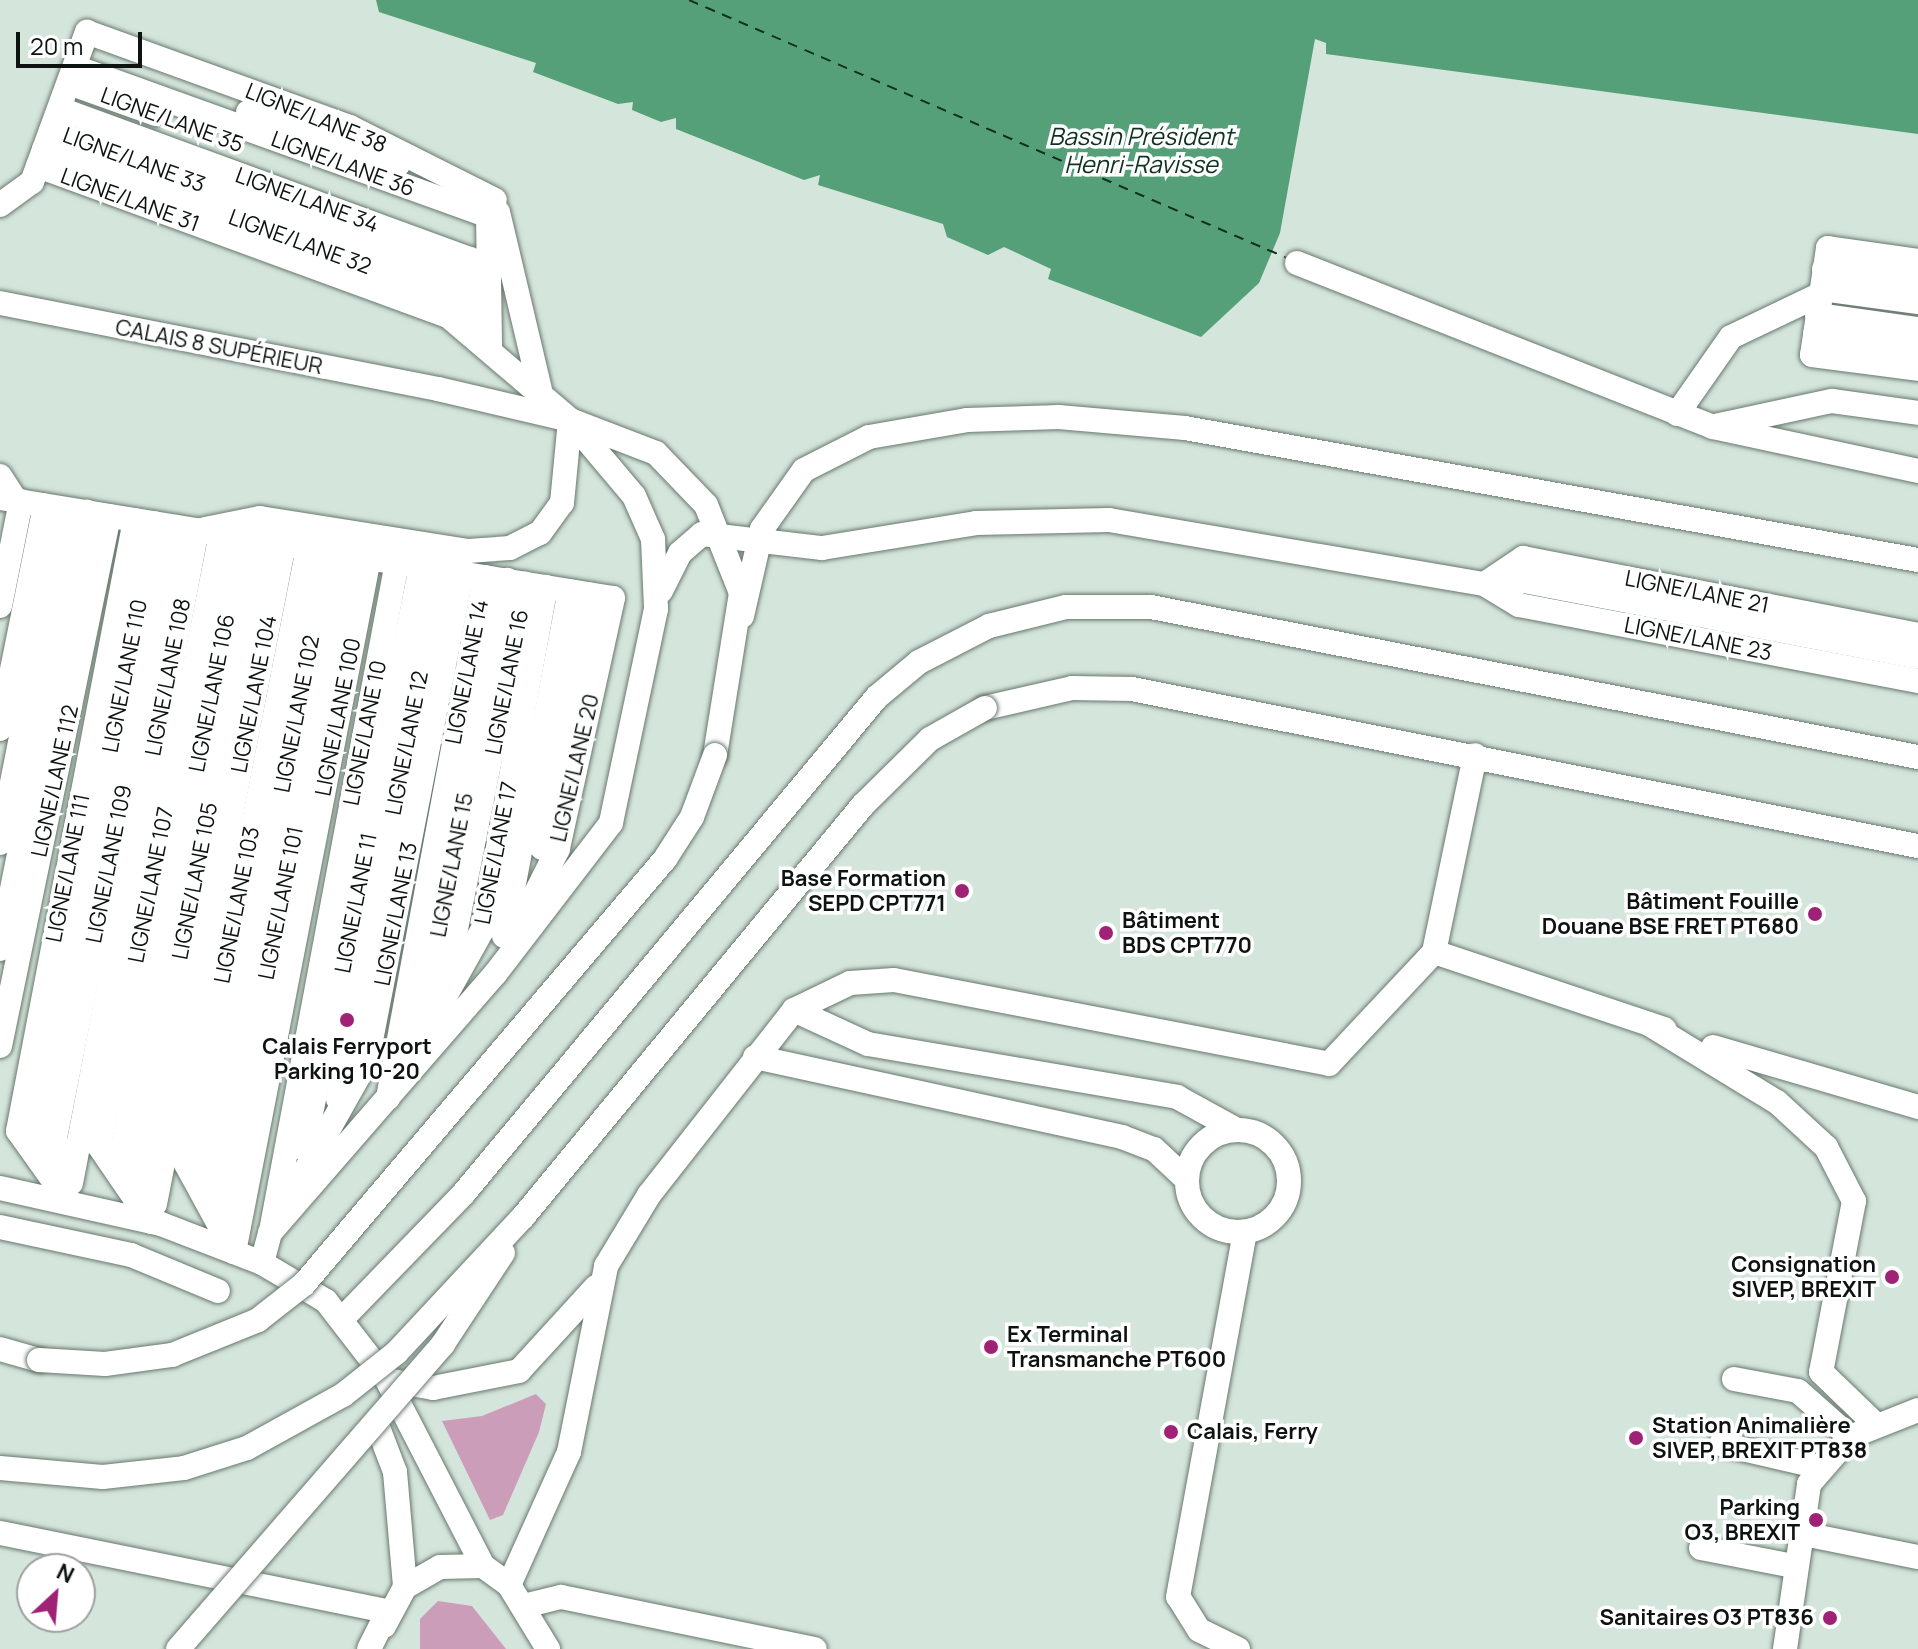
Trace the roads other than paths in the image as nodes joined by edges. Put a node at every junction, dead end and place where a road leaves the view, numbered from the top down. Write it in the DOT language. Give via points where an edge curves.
graph roads {
  1 [pos="78,59"];
  2 [pos="48,139"];
  3 [pos="0,205"];
  4 [pos="1918,261"];
  5 [pos="1297,263"];
  6 [pos="1918,282"];
  7 [pos="1820,301"];
  8 [pos="1918,302"];
  9 [pos="0,303"];
  10 [pos="1918,329"];
  11 [pos="490,347"];
  12 [pos="1918,348"];
  13 [pos="1918,369"];
  14 [pos="540,389"];
  15 [pos="1918,413"];
  16 [pos="1677,414"];
  17 [pos="570,420"];
  18 [pos="1713,427"];
  19 [pos="1918,471"];
  20 [pos="35,502"];
  21 [pos="722,533"];
  22 [pos="248,538"];
  23 [pos="758,540"];
  24 [pos="1918,560"];
  25 [pos="505,580"];
  26 [pos="1484,584"];
  27 [pos="0,606"];
  28 [pos="656,609"];
  29 [pos="742,616"];
  30 [pos="1918,635"];
  31 [pos="1918,657"];
  32 [pos="1918,681"];
  33 [pos="0,729"];
  34 [pos="1475,755"];
  35 [pos="1918,757"];
  36 [pos="0,843"];
  37 [pos="1918,846"];
  38 [pos="0,949"];
  39 [pos="1434,952"];
  40 [pos="495,974"];
  41 [pos="794,1010"];
  42 [pos="1649,1024"];
  43 [pos="0,1046"];
  44 [pos="755,1057"];
  45 [pos="388,1098"];
  46 [pos="1918,1107"];
  47 [pos="1237,1130"];
  48 [pos="1186,1179"];
  49 [pos="0,1188"];
  50 [pos="68,1201"];
  51 [pos="523,1217"];
  52 [pos="151,1222"];
  53 [pos="0,1227"];
  54 [pos="1245,1232"];
  55 [pos="270,1233"];
  56 [pos="234,1252"];
  57 [pos="262,1263"];
  58 [pos="600,1282"];
  59 [pos="218,1291"];
  60 [pos="343,1318"];
  61 [pos="0,1351"];
  62 [pos="1734,1379"];
  63 [pos="387,1380"];
  64 [pos="1918,1410"];
  65 [pos="1875,1424"];
  66 [pos="379,1430"];
  67 [pos="1850,1437"];
  68 [pos="1721,1444"];
  69 [pos="1820,1467"];
  70 [pos="0,1468"];
  71 [pos="0,1533"];
  72 [pos="1799,1533"];
  73 [pos="1701,1548"];
  74 [pos="1918,1557"];
  75 [pos="483,1566"];
  76 [pos="1793,1566"];
  77 [pos="509,1585"];
  78 [pos="405,1587"];
  79 [pos="524,1606"];
  80 [pos="388,1611"];
  81 [pos="178,1649"];
  82 [pos="369,1649"];
  83 [pos="385,1649"];
  84 [pos="548,1649"];
  85 [pos="815,1649"];
  86 [pos="1238,1649"];
  87 [pos="1785,1649"];
  1 -- 2 [label="lane"];
  1 -- 11 [label="lane, LIGNE/LANE 36" via="488,216"];
  1 -- 14 [label="lane, LIGNE/LANE 38" via="350,127 495,200"];
  2 -- 3 [label="lane" via="32,182"];
  2 -- 11 [label="lane, LIGNE/LANE 31" via="448,316"];
  2 -- 11 [label="lane, LIGNE/LANE 32" via="455,299"];
  2 -- 11 [label="lane, LIGNE/LANE 34" via="470,259"];
  4 -- 7 [label="lane"];
  5 -- 16 [label="lane"];
  6 -- 7 [label="lane"];
  7 -- 8 [label="lane"];
  7 -- 10 [label="lane"];
  7 -- 12 [label="lane"];
  7 -- 13 [label="lane"];
  7 -- 16 [label="lane" via="1731,337"];
  9 -- 17 [label="lane, CALAIS 8 SUPÉRIEUR"];
  11 -- 14 [label="lane"];
  14 -- 17 [label="lane"];
  15 -- 18 [label="lane" via="1832,401"];
  16 -- 18 [label="lane"];
  17 -- 21 [label="lane, CALAIS 8 SUPÉRIEUR" via="656,453 699,496"];
  17 -- 22 [label="lane" via="562,503 540,533 510,548 468,551 260,518 226,519"];
  17 -- 28 [label="lane" via="644,515 657,560"];
  18 -- 19 [label="lane"];
  20 -- 22 [label="lane"];
  20 -- 27 [label="lane"];
  20 -- 33 [label="lane"];
  20 -- 36 [label="lane"];
  20 -- 38 [label="lane"];
  20 -- 43 [label="lane, LIGNE/LANE 112"];
  21 -- 23 [label="lane"];
  21 -- 28 [label="lane" via="702,534 687,545"];
  21 -- 29 [label="lane, CALAIS 8 SUPÉRIEUR"];
  22 -- 25 [label="lane"];
  22 -- 50 [label="lane, LIGNE/LANE 108"];
  22 -- 50 [label="lane, LIGNE/LANE 110" via="37,1134"];
  22 -- 52 [label="lane, LIGNE/LANE 104"];
  22 -- 52 [label="lane, LIGNE/LANE 106" via="122,1151"];
  22 -- 56 [label="lane, LIGNE/LANE 100"];
  22 -- 56 [label="lane, LIGNE/LANE 102" via="208,1168"];
  23 -- 24 [label="lane" via="786,489 841,446 931,424 1059,417 1298,445"];
  23 -- 26 [label="lane" via="845,547 976,523 1109,520"];
  23 -- 29 [label="lane"];
  25 -- 40 [label="lane"];
  25 -- 40 [label="lane, LIGNE/LANE 20" via="558,849"];
  25 -- 45 [label="lane, LIGNE/LANE 14"];
  25 -- 45 [label="lane, LIGNE/LANE 16" via="454,956"];
  25 -- 55 [label="lane, LIGNE/LANE 10"];
  25 -- 55 [label="lane, LIGNE/LANE 12" via="340,1095"];
  26 -- 30 [label="lane, LIGNE/LANE 21" via="1523,558"];
  26 -- 31 [label="lane" via="1524,581"];
  26 -- 32 [label="lane, LIGNE/LANE 23" via="1519,605"];
  28 -- 40 [label="lane" via="611,823"];
  29 -- 61 [label="lane, bridge" via="715,755 692,817 665,859 304,1284 246,1326 172,1355 105,1364 39,1360"];
  34 -- 37 [label="lane"];
  34 -- 39 [label="lane"];
  34 -- 51 [label="lane, bridge" via="1132,689 1072,688 985,708 930,739 863,805"];
  35 -- 60 [label="lane" via="1151,607 1066,607 989,626 919,662 877,697 464,1193"];
  39 -- 41 [label="lane" via="1329,1064 894,980 850,983"];
  39 -- 42 [label="lane"];
  40 -- 45 [label="lane"];
  41 -- 44 [label="lane"];
  41 -- 47 [label="lane" via="868,1044 1177,1097"];
  42 -- 46 [label="lane" via="1754,1062"];
  42 -- 65 [label="lane" via="1777,1102 1826,1147 1854,1201 1821,1372"];
  44 -- 48 [label="lane" via="1122,1137 1154,1149"];
  44 -- 58 [label="lane" via="625,1230"];
  45 -- 55 [label="lane"];
  47 -- 48 [label="lane" via="1206,1141"];
  47 -- 54 [label="lane" via="1268,1139 1289,1177 1281,1209"];
  48 -- 54 [label="lane" via="1203,1219"];
  49 -- 50 [label="lane"];
  50 -- 52 [label="lane"];
  51 -- 70 [label="lane, bridge" via="397,1352 280,1433 214,1460 147,1473"];
  51 -- 81 [label="lane, bridge" via="443,1344"];
  52 -- 56 [label="lane"];
  53 -- 59 [label="lane" via="131,1255"];
  54 -- 86 [label="lane" via="1178,1597 1199,1630"];
  55 -- 57 [label="lane"];
  56 -- 57 [label="lane"];
  57 -- 60 [label="lane"];
  58 -- 63 [label="lane" via="519,1371 433,1388"];
  58 -- 77 [label="lane" via="569,1452"];
  60 -- 63 [label="lane"];
  62 -- 67 [label="lane" via="1798,1391"];
  63 -- 75 [label="lane"];
  64 -- 65 [label="lane"];
  65 -- 67 [label="lane"];
  66 -- 78 [label="lane" via="395,1472"];
  67 -- 69 [label="lane"];
  68 -- 69 [label="lane"];
  69 -- 72 [label="lane"];
  71 -- 80 [label="lane"];
  72 -- 74 [label="lane"];
  72 -- 76 [label="lane"];
  73 -- 76 [label="lane"];
  75 -- 77 [label="lane"];
  75 -- 78 [label="lane" via="440,1567"];
  76 -- 87 [label="lane"];
  77 -- 79 [label="lane"];
  78 -- 80 [label="lane"];
  79 -- 84 [label="lane"];
  79 -- 85 [label="lane" via="561,1597"];
  80 -- 82 [label="lane"];
  80 -- 83 [label="lane"];
}
